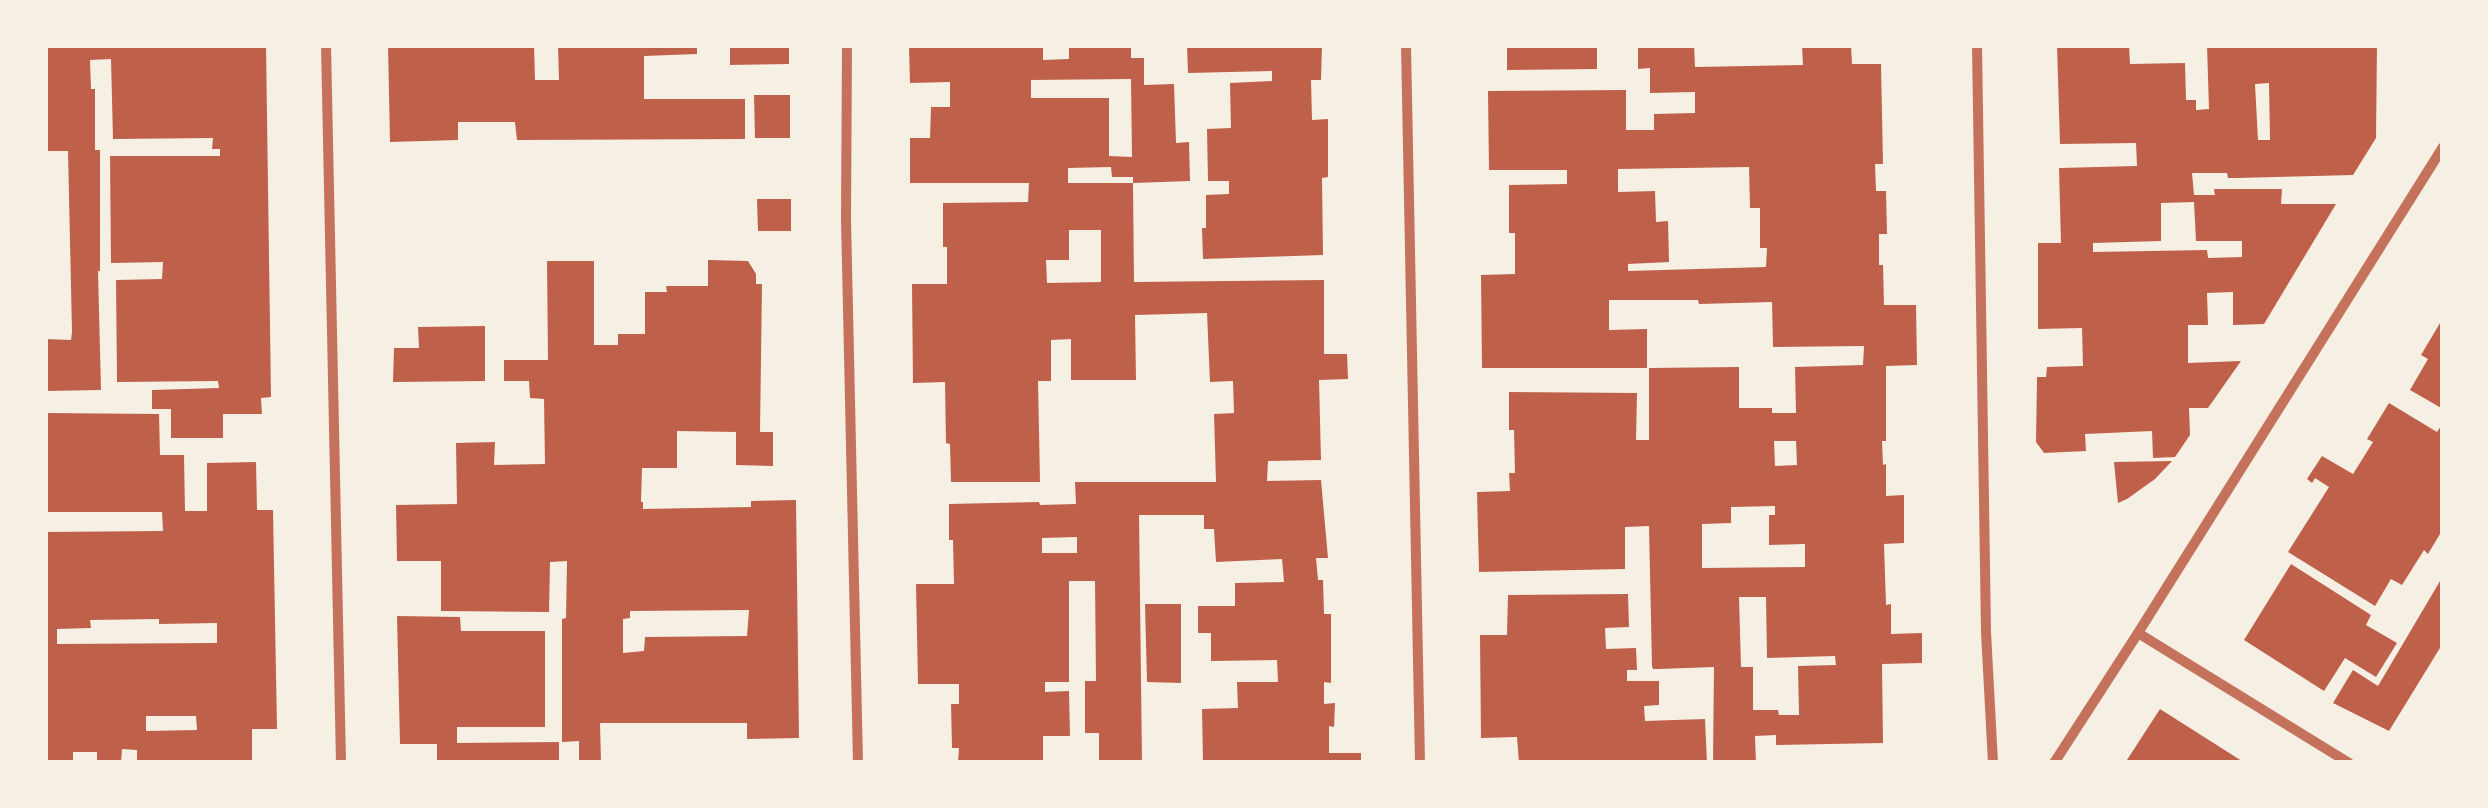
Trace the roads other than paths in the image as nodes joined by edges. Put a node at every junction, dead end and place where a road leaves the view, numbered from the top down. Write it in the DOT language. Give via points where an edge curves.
graph roads {
  1 [pos="326,45"];
  2 [pos="847,45"];
  3 [pos="1406,45"];
  4 [pos="1977,45"];
  5 [pos="2443,147"];
  6 [pos="2138,633"];
  7 [pos="341,763"];
  8 [pos="858,763"];
  9 [pos="1420,763"];
  10 [pos="1993,763"];
  11 [pos="2054,763"];
  12 [pos="2350,763"];
  1 -- 7 [label="street"];
  2 -- 8 [label="street"];
  3 -- 9 [label="street"];
  4 -- 10 [label="street"];
  5 -- 6 [label="street"];
  6 -- 11 [label="street"];
  6 -- 12 [label="street"];
}
